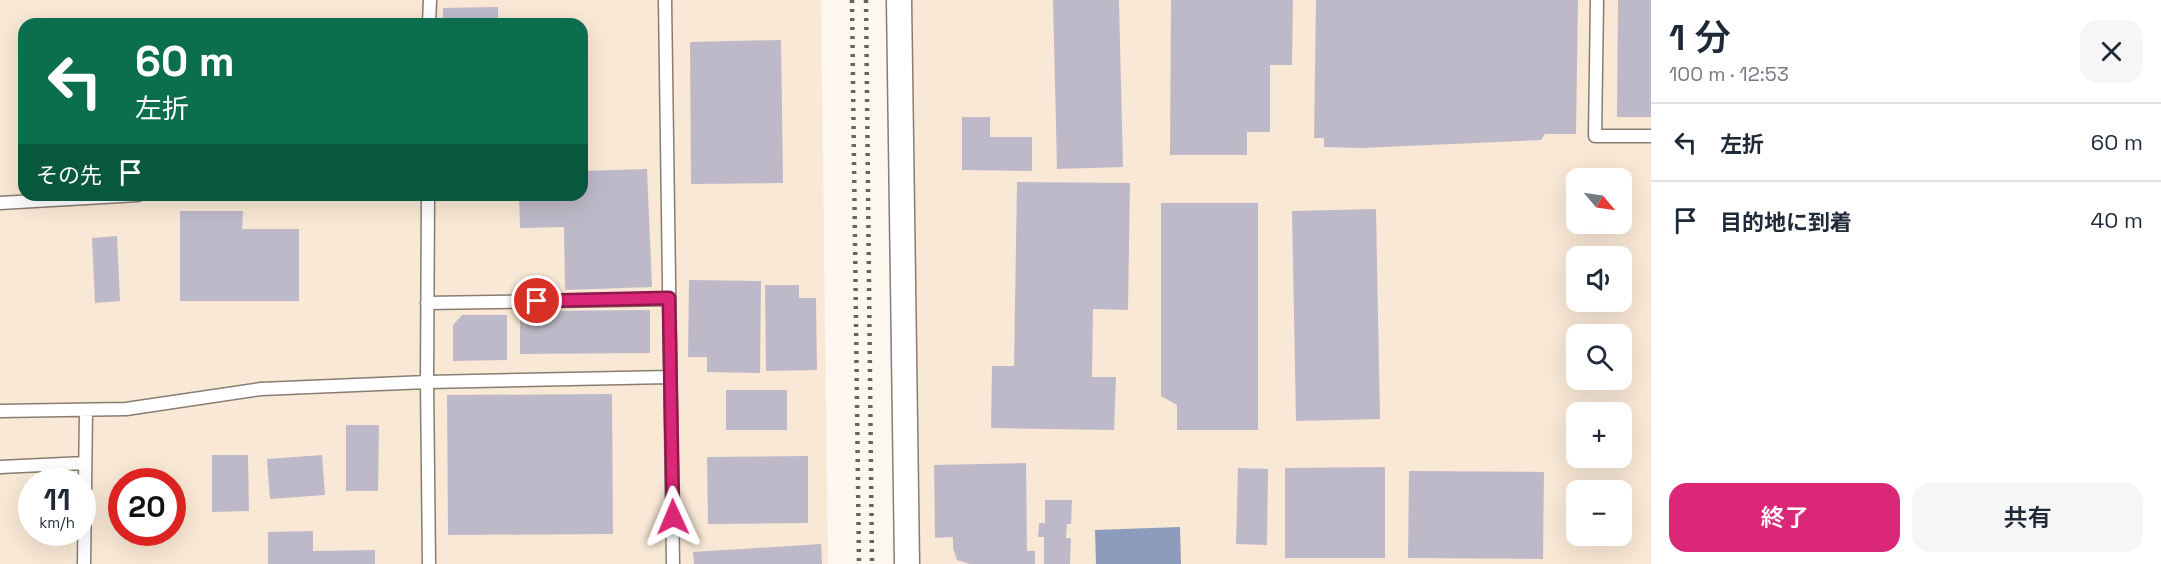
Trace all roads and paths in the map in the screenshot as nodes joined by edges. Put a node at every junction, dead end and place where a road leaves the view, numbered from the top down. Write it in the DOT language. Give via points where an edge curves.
graph roads {
  1 [pos="429,0"];
  2 [pos="665,0"];
  3 [pos="899,0"];
  4 [pos="1597,0"];
  5 [pos="429,18"];
  6 [pos="1651,136"];
  7 [pos="34,201"];
  8 [pos="428,201"];
  9 [pos="0,203"];
  10 [pos="669,298"];
  11 [pos="427,303"];
  12 [pos="670,377"];
  13 [pos="426,382"];
  14 [pos="1,410"];
  15 [pos="86,410"];
  16 [pos="85,463"];
  17 [pos="0,467"];
  18 [pos="84,564"];
  19 [pos="429,564"];
  20 [pos="674,564"];
  21 [pos="907,564"];
  1 -- 5 [label="lane"];
  2 -- 10 [label="lane"];
  3 -- 21 [label="street"];
  4 -- 6 [label="lane" via="1595,136"];
  7 -- 9 [label="lane"];
  8 -- 11 [label="lane"];
  10 -- 11 [label="lane"];
  10 -- 12 [label="lane"];
  11 -- 13 [label="lane"];
  12 -- 13 [label="lane"];
  12 -- 20 [label="lane"];
  13 -- 15 [label="lane" via="261,389 126,409"];
  13 -- 19 [label="lane"];
  14 -- 15 [label="lane"];
  15 -- 16 [label="lane"];
  16 -- 17 [label="lane"];
  16 -- 18 [label="lane"];
}
